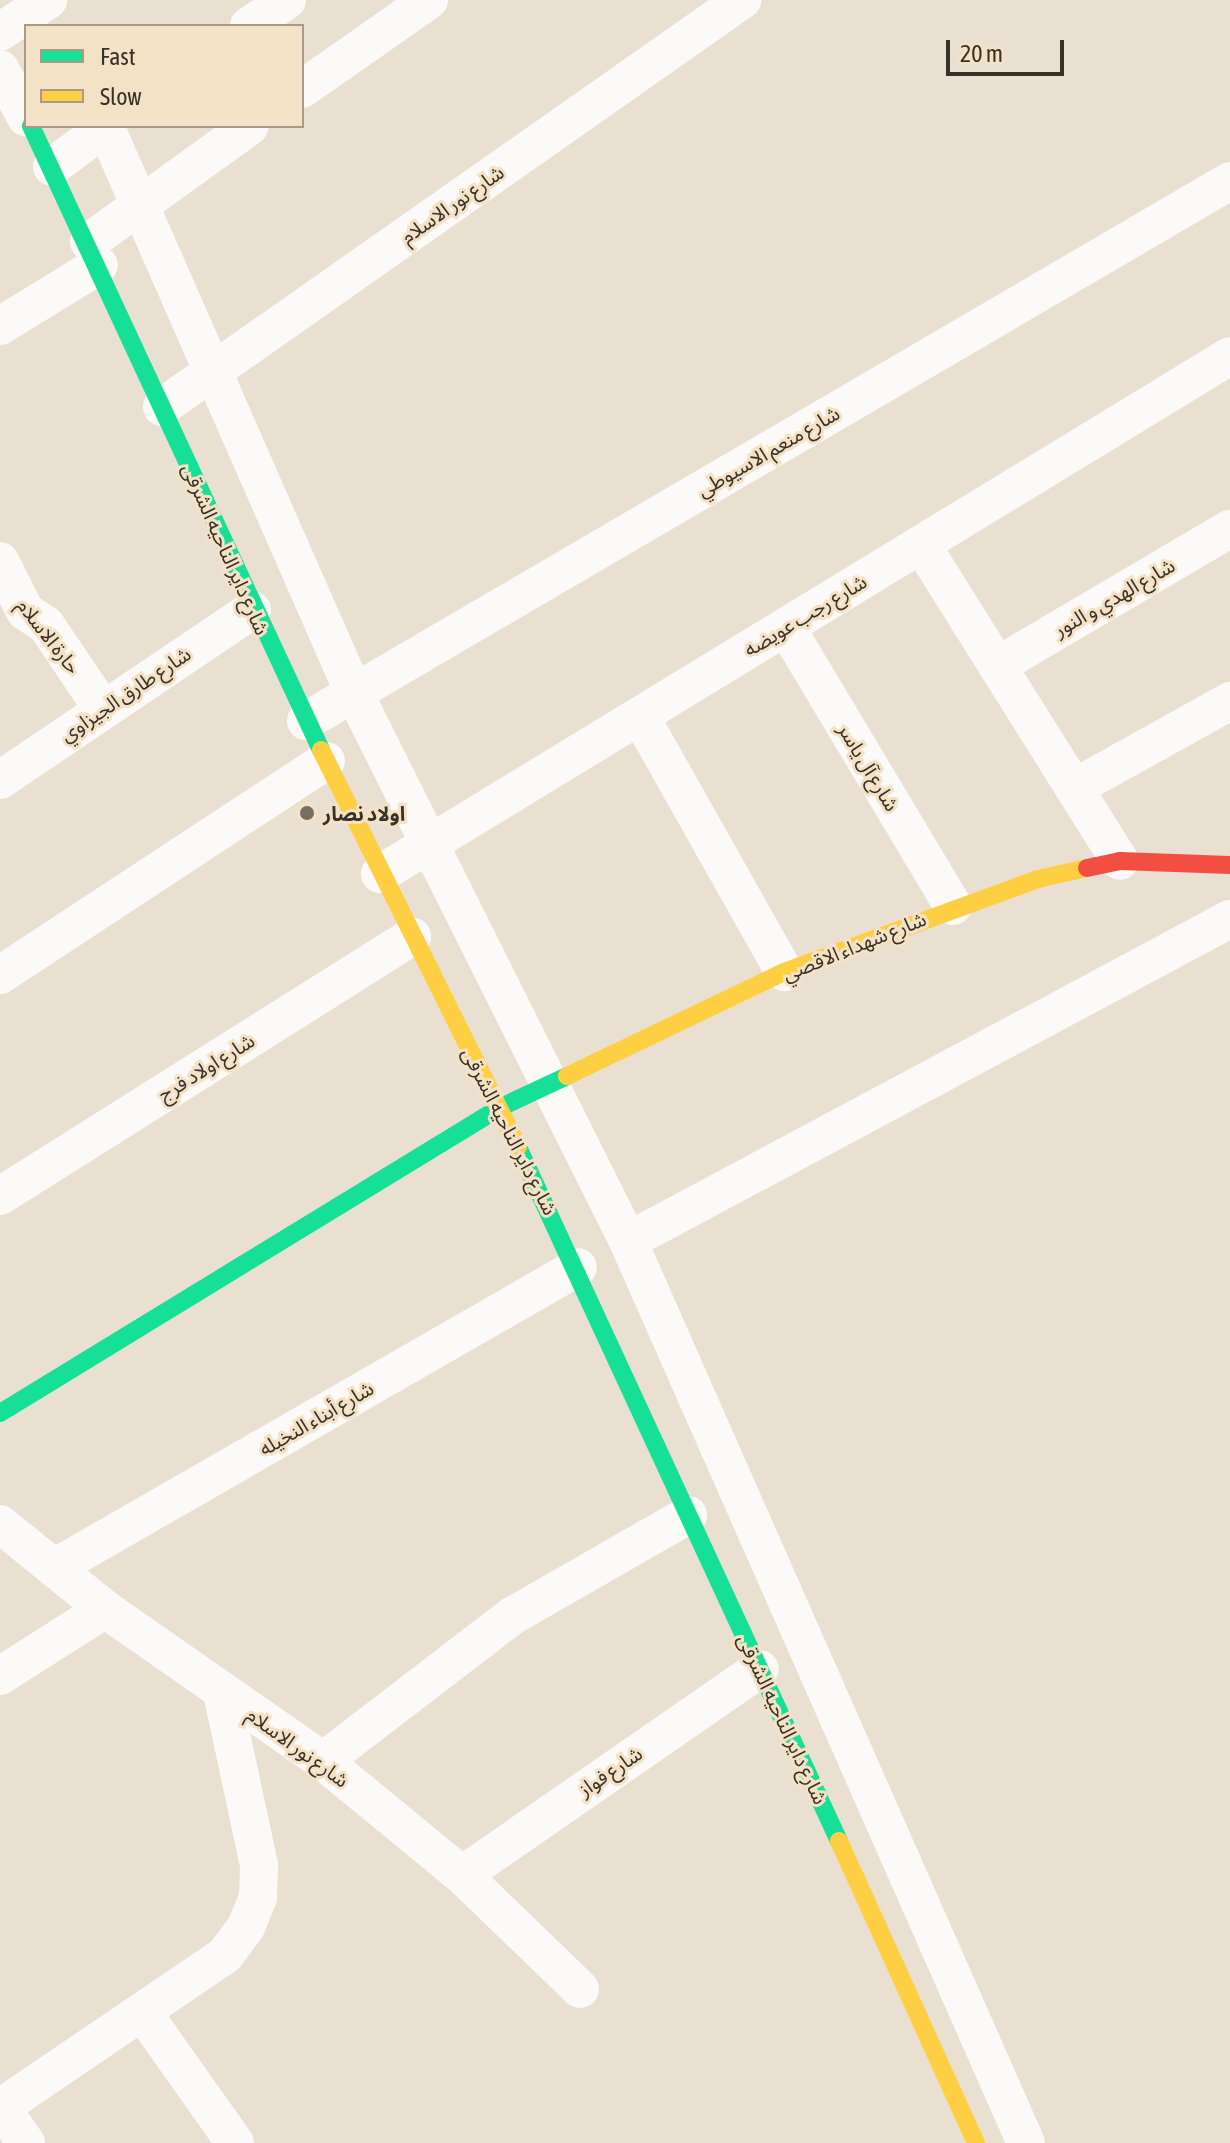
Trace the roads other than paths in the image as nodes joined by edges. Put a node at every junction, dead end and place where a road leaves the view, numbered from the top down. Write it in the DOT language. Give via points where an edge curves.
graph roads {
  1 [pos="287,0"];
  2 [pos="429,0"];
  3 [pos="742,0"];
  4 [pos="45,8"];
  5 [pos="252,24"];
  6 [pos="0,32"];
  7 [pos="304,88"];
  8 [pos="29,128"];
  9 [pos="103,128"];
  10 [pos="107,128"];
  11 [pos="247,128"];
  12 [pos="52,167"];
  13 [pos="1230,181"];
  14 [pos="141,202"];
  15 [pos="94,253"];
  16 [pos="0,326"];
  17 [pos="1230,356"];
  18 [pos="217,371"];
  19 [pos="162,407"];
  20 [pos="1230,529"];
  21 [pos="921,544"];
  22 [pos="0,561"];
  23 [pos="252,610"];
  24 [pos="786,627"];
  25 [pos="997,666"];
  26 [pos="354,693"];
  27 [pos="1230,701"];
  28 [pos="102,708"];
  29 [pos="640,716"];
  30 [pos="306,721"];
  31 [pos="326,761"];
  32 [pos="0,780"];
  33 [pos="1074,788"];
  34 [pos="429,845"];
  35 [pos="1120,861"];
  36 [pos="1230,865"];
  37 [pos="380,874"];
  38 [pos="953,906"];
  39 [pos="1230,919"];
  40 [pos="412,937"];
  41 [pos="784,972"];
  42 [pos="0,975"];
  43 [pos="549,1082"];
  44 [pos="499,1108"];
  45 [pos="0,1196"];
  46 [pos="628,1241"];
  47 [pos="578,1267"];
  48 [pos="0,1413"];
  49 [pos="688,1515"];
  50 [pos="0,1524"];
  51 [pos="54,1568"];
  52 [pos="105,1609"];
  53 [pos="760,1669"];
  54 [pos="0,1676"];
  55 [pos="222,1693"];
  56 [pos="323,1761"];
  57 [pos="462,1875"];
  58 [pos="580,1989"];
  59 [pos="143,2013"];
  60 [pos="0,2108"];
  61 [pos="26,2143"];
  62 [pos="235,2143"];
  63 [pos="976,2143"];
  64 [pos="1026,2143"];
  1 -- 5 [label="street"];
  2 -- 7 [label="street"];
  3 -- 18 [label="street, شارع نور الاسلام"];
  4 -- 6 [label="street"];
  8 -- 12 [label="street, شارع داير الناحيه الشرقى"];
  9 -- 12 [label="street"];
  10 -- 14 [label="street"];
  11 -- 14 [label="street"];
  12 -- 15 [label="street, شارع داير الناحيه الشرقى"];
  13 -- 26 [label="street, شارع منعم الاسيوطي"];
  14 -- 15 [label="street"];
  14 -- 18 [label="street"];
  15 -- 16 [label="street"];
  15 -- 19 [label="street, شارع داير الناحيه الشرقى"];
  17 -- 21 [label="street, شارع رجب عويضه"];
  18 -- 19 [label="street, شارع نور الاسلام"];
  18 -- 26 [label="street"];
  19 -- 23 [label="street, شارع داير الناحيه الشرقى"];
  20 -- 25 [label="street, شارع الهدي و النور"];
  21 -- 24 [label="street, شارع رجب عويضه"];
  21 -- 25 [label="street"];
  22 -- 28 [label="street, حارة الاسلام" via="25,611 46,625"];
  23 -- 28 [label="street, شارع طارق الجيزاوي"];
  23 -- 30 [label="street, شارع داير الناحيه الشرقى"];
  24 -- 29 [label="street, شارع رجب عويضه"];
  24 -- 38 [label="street, شارع آل ياسر"];
  25 -- 33 [label="street"];
  26 -- 30 [label="street, شارع منعم الاسيوطي"];
  26 -- 34 [label="street"];
  27 -- 33 [label="street"];
  28 -- 32 [label="street, شارع طارق الجيزاوي"];
  29 -- 34 [label="street, شارع رجب عويضه"];
  29 -- 41 [label="street"];
  30 -- 31 [label="street, شارع داير الناحيه الشرقى"];
  31 -- 37 [label="street, شارع داير الناحيه الشرقى"];
  31 -- 42 [label="street"];
  33 -- 35 [label="street"];
  34 -- 37 [label="street, شارع رجب عويضه"];
  34 -- 43 [label="street"];
  35 -- 36 [label="street, شارع شهداء الاقصي"];
  35 -- 38 [label="street, شارع شهداء الاقصي"];
  37 -- 40 [label="street, شارع داير الناحيه الشرقى"];
  38 -- 41 [label="street, شارع شهداء الاقصي"];
  39 -- 46 [label="street"];
  40 -- 44 [label="street, شارع داير الناحيه الشرقى"];
  40 -- 45 [label="street, شارع اولاد فرج"];
  41 -- 43 [label="street, شارع شهداء الاقصي"];
  43 -- 44 [label="street, شارع شهداء الاقصي"];
  43 -- 46 [label="street"];
  44 -- 47 [label="street, شارع داير الناحيه الشرقى"];
  44 -- 48 [label="street, شارع شهداء الاقصي"];
  46 -- 64 [label="street"];
  47 -- 49 [label="street, شارع داير الناحيه الشرقى"];
  47 -- 51 [label="street, شارع أبناء النخيله"];
  49 -- 53 [label="street, شارع داير الناحيه الشرقى"];
  49 -- 56 [label="street" via="512,1616"];
  50 -- 51 [label="street, شارع نور الاسلام"];
  51 -- 52 [label="street, شارع نور الاسلام"];
  52 -- 54 [label="street"];
  52 -- 55 [label="street, شارع نور الاسلام"];
  53 -- 57 [label="street, شارع فواز"];
  53 -- 63 [label="street, شارع داير الناحيه الشرقى"];
  55 -- 56 [label="street, شارع نور الاسلام"];
  55 -- 59 [label="street" via="259,1865 258,1898 225,1955"];
  56 -- 57 [label="street, شارع نور الاسلام"];
  57 -- 58 [label="street, شارع نور الاسلام"];
  59 -- 60 [label="street"];
  59 -- 62 [label="street"];
  60 -- 61 [label="street"];
}
